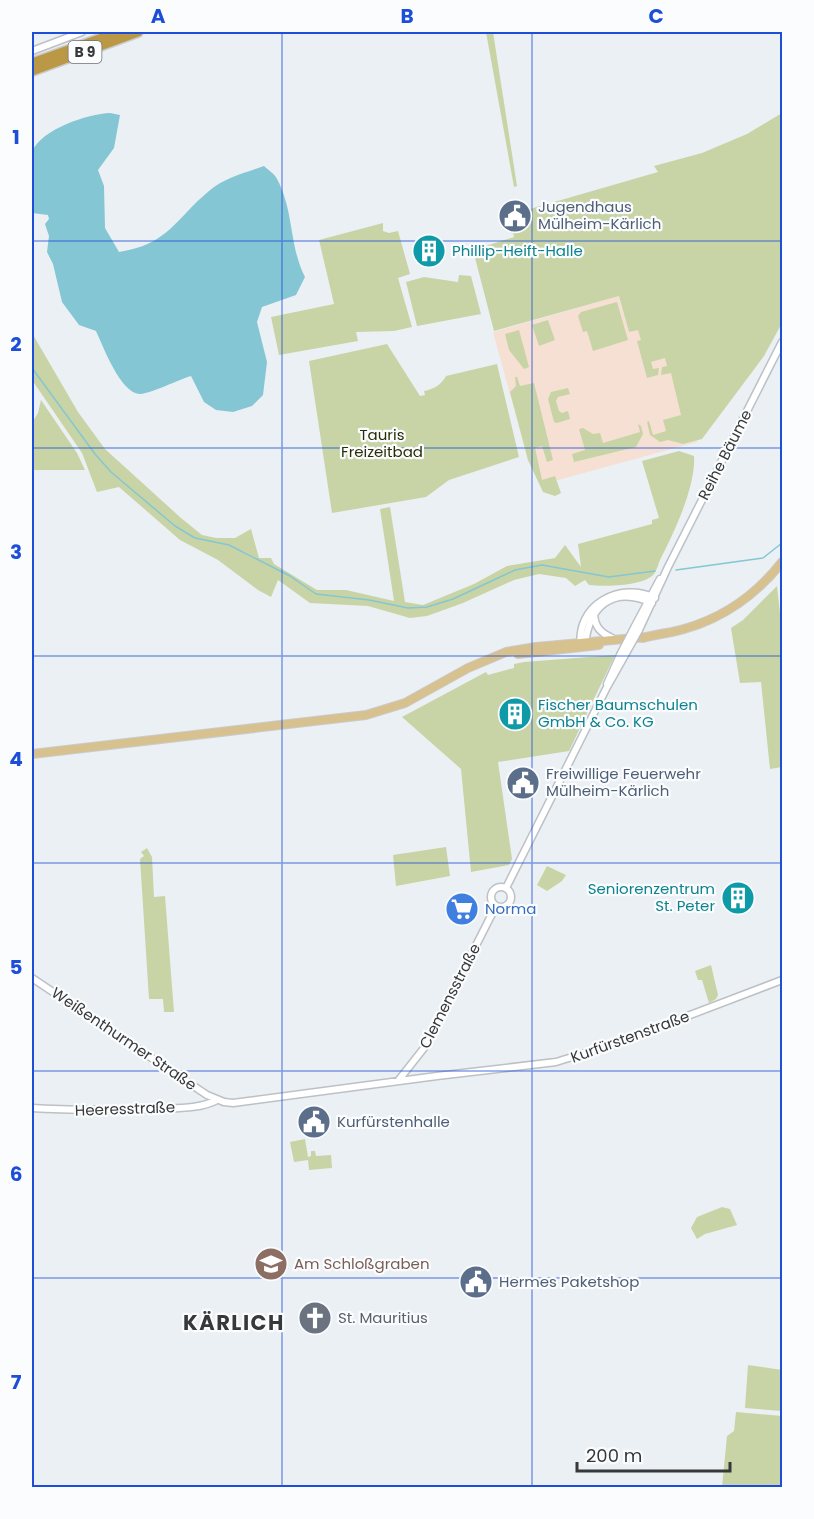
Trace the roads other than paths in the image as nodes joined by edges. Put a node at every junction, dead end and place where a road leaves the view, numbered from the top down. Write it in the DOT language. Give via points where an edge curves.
graph roads {
  1 [pos="82,32"];
  2 [pos="119,32"];
  3 [pos="138,32"];
  4 [pos="32,51"];
  5 [pos="32,63"];
  6 [pos="32,71"];
  7 [pos="783,342"];
  8 [pos="783,561"];
  9 [pos="651,599"];
  10 [pos="594,614"];
  11 [pos="646,637"];
  12 [pos="614,639"];
  13 [pos="583,644"];
  14 [pos="32,754"];
  15 [pos="506,888"];
  16 [pos="496,906"];
  17 [pos="32,978"];
  18 [pos="783,980"];
  19 [pos="398,1081"];
  20 [pos="217,1100"];
  21 [pos="32,1108"];
  1 -- 4 [label="street"];
  2 -- 5 [label="highway, B 9"];
  3 -- 6 [label="highway, B 9"];
  7 -- 9 [label="street, Reihe Bäume"];
  8 -- 11 [label="main road" via="753,592 720,615 687,628"];
  9 -- 10 [label="street" via="618,598 605,603"];
  9 -- 13 [label="street" via="642,592 628,591 600,601 585,619 581,630"];
  9 -- 15 [label="street, Reihe Bäume, bridge"];
  10 -- 12 [label="street" via="597,628"];
  10 -- 13 [label="street"];
  11 -- 12 [label="main road"];
  11 -- 13 [label="main road"];
  12 -- 13 [label="main road"];
  13 -- 14 [label="main road" via="492,658 413,699 378,712"];
  15 -- 16 [label="street, Reihe Bäume" via="510,901"];
  15 -- 16 [label="street, Reihe Bäume" via="492,892"];
  16 -- 19 [label="street, Clemensstraße" via="424,1048"];
  17 -- 20 [label="street, Weißenthurmer Straße"];
  18 -- 19 [label="street, Kurfürstenstraße" via="564,1060"];
  19 -- 20 [label="street" via="245,1103"];
  20 -- 21 [label="street, Heeresstraße" via="172,1108 104,1111"];
}
